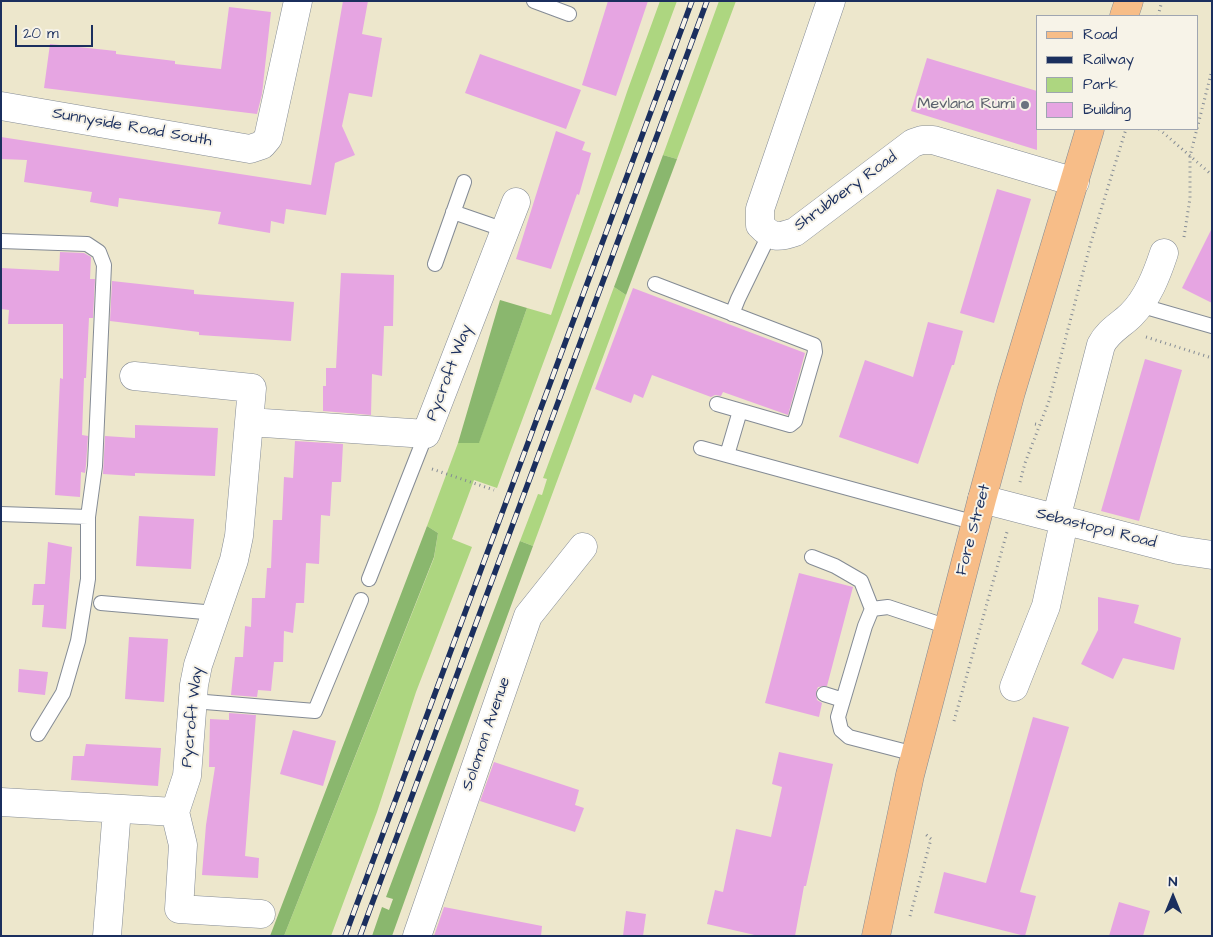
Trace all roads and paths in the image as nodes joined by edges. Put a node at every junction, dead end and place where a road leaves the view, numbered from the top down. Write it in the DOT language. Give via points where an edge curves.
graph roads {
  1 [pos="298,1"];
  2 [pos="534,1"];
  3 [pos="831,1"];
  4 [pos="1129,1"];
  5 [pos="1162,1"];
  6 [pos="569,14"];
  7 [pos="1124,15"];
  8 [pos="1158,15"];
  9 [pos="1,106"];
  10 [pos="1090,130"];
  11 [pos="1126,130"];
  12 [pos="1160,130"];
  13 [pos="1212,175"];
  14 [pos="464,182"];
  15 [pos="1075,182"];
  16 [pos="516,202"];
  17 [pos="453,212"];
  18 [pos="505,230"];
  19 [pos="769,234"];
  20 [pos="1,241"];
  21 [pos="1164,253"];
  22 [pos="435,264"];
  23 [pos="655,284"];
  24 [pos="1139,305"];
  25 [pos="732,314"];
  26 [pos="1212,326"];
  27 [pos="1115,328"];
  28 [pos="1212,358"];
  29 [pos="134,376"];
  30 [pos="716,404"];
  31 [pos="740,410"];
  32 [pos="249,422"];
  33 [pos="1035,424"];
  34 [pos="1040,425"];
  35 [pos="426,434"];
  36 [pos="701,448"];
  37 [pos="727,455"];
  38 [pos="415,463"];
  39 [pos="494,490"];
  40 [pos="1013,508"];
  41 [pos="979,511"];
  42 [pos="1,514"];
  43 [pos="88,517"];
  44 [pos="1060,520"];
  45 [pos="583,547"];
  46 [pos="1212,555"];
  47 [pos="812,558"];
  48 [pos="369,579"];
  49 [pos="361,600"];
  50 [pos="102,603"];
  51 [pos="872,609"];
  52 [pos="216,612"];
  53 [pos="948,627"];
  54 [pos="1014,687"];
  55 [pos="824,694"];
  56 [pos="843,700"];
  57 [pos="193,701"];
  58 [pos="953,727"];
  59 [pos="38,734"];
  60 [pos="915,754"];
  61 [pos="1,802"];
  62 [pos="117,809"];
  63 [pos="175,812"];
  64 [pos="924,832"];
  65 [pos="261,914"];
  66 [pos="910,916"];
  67 [pos="107,936"];
  68 [pos="417,936"];
  69 [pos="876,936"];
  1 -- 9 [label="street, Sunnyside Road South" via="268,138 262,145 250,149"];
  2 -- 6 [label="lane"];
  3 -- 19 [label="street" via="760,209 760,225"];
  4 -- 7 [label="main road"];
  5 -- 8 [label="path"];
  10 -- 15 [label="main road, Fore Street"];
  11 -- 34 [label="path, Fore Street"];
  12 -- 13 [label="path"];
  14 -- 17 [label="lane"];
  15 -- 19 [label="street, Shrubbery Road" via="933,140 922,140 795,232 782,237"];
  15 -- 41 [label="main road, Fore Street" via="1008,400"];
  16 -- 18 [label="street, Pycroft Way"];
  17 -- 18 [label="lane"];
  17 -- 22 [label="lane"];
  18 -- 35 [label="street, Pycroft Way"];
  19 -- 25 [label="lane"];
  20 -- 43 [label="lane" via="87,244 99,252 104,265 95,466"];
  21 -- 24 [label="street" via="1156,277"];
  23 -- 25 [label="lane"];
  24 -- 26 [label="lane"];
  24 -- 27 [label="street"];
  25 -- 31 [label="lane" via="814,345 815,352 795,421 790,425"];
  27 -- 28 [label="path"];
  27 -- 44 [label="street" via="1101,345"];
  29 -- 32 [label="street, Pycroft Way" via="252,388"];
  30 -- 31 [label="lane"];
  31 -- 37 [label="lane"];
  32 -- 35 [label="street, Pycroft Way"];
  32 -- 52 [label="street, Pycroft Way" via="239,536"];
  33 -- 34 [label="path"];
  34 -- 40 [label="path, Fore Street" via="1025,463"];
  35 -- 38 [label="lane"];
  36 -- 37 [label="lane"];
  37 -- 41 [label="lane"];
  38 -- 39 [label="path"];
  38 -- 48 [label="lane"];
  40 -- 41 [label="street, Sebastopol Road"];
  40 -- 44 [label="street, Sebastopol Road"];
  40 -- 58 [label="path, Fore Street"];
  41 -- 53 [label="main road, Fore Street"];
  42 -- 43 [label="lane"];
  43 -- 59 [label="lane" via="88,579 78,641 64,693"];
  44 -- 46 [label="street, Sebastopol Road" via="1178,550"];
  44 -- 54 [label="street" via="1046,606"];
  45 -- 68 [label="street, Solomon Avenue" via="528,616"];
  47 -- 51 [label="lane" via="862,581"];
  49 -- 57 [label="lane" via="315,710"];
  50 -- 52 [label="lane"];
  51 -- 53 [label="lane" via="888,607"];
  51 -- 56 [label="lane"];
  52 -- 57 [label="street, Pycroft Way" via="198,665"];
  53 -- 60 [label="main road, Fore Street"];
  55 -- 56 [label="lane"];
  56 -- 60 [label="lane" via="838,717 842,730 849,737"];
  57 -- 63 [label="street, Pycroft Way" via="187,776"];
  60 -- 69 [label="main road, Fore Street"];
  61 -- 62 [label="street"];
  62 -- 63 [label="street"];
  62 -- 67 [label="street"];
  63 -- 65 [label="street" via="183,845 179,909"];
  64 -- 66 [label="path" via="931,839"];
}
